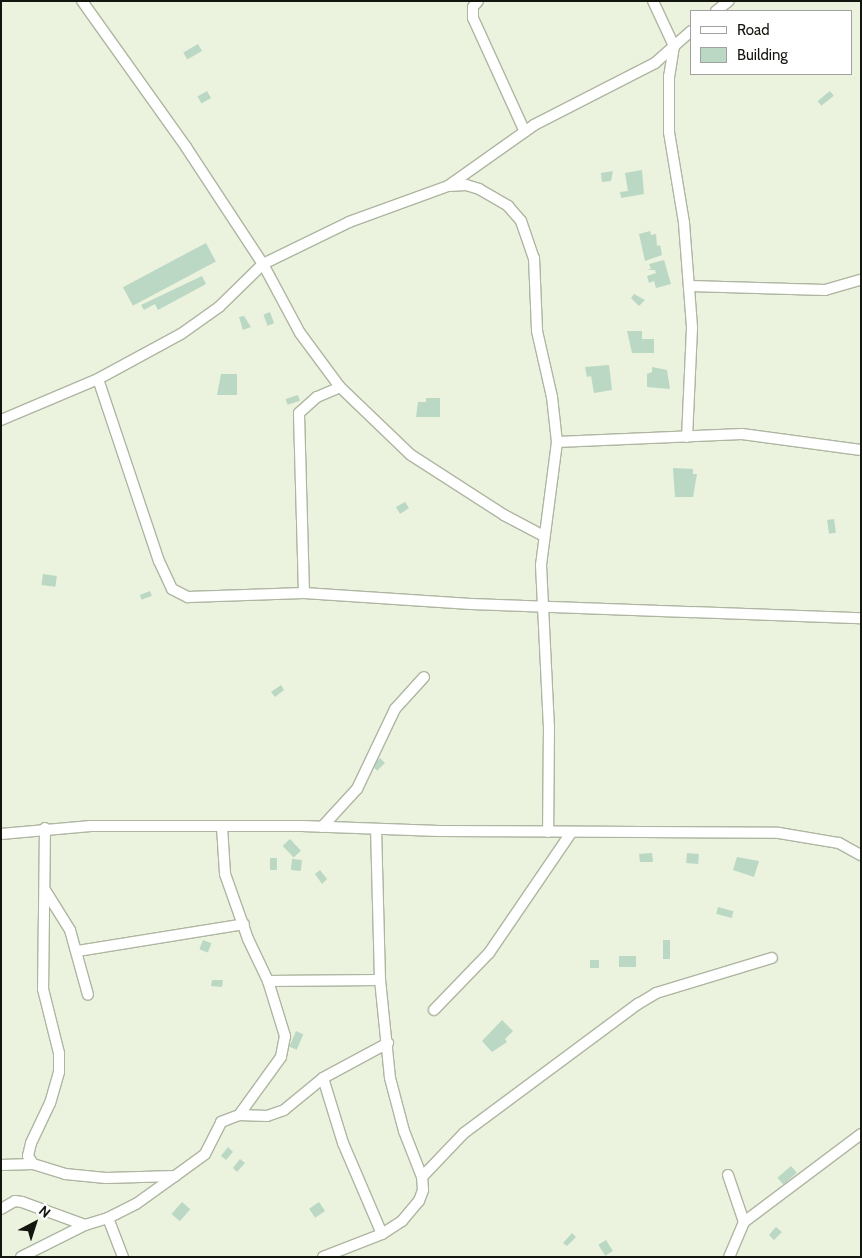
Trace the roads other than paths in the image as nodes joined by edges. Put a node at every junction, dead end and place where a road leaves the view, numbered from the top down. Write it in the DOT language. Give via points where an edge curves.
graph roads {
  1 [pos="82,1"];
  2 [pos="478,1"];
  3 [pos="653,1"];
  4 [pos="730,1"];
  5 [pos="717,10"];
  6 [pos="690,32"];
  7 [pos="674,46"];
  8 [pos="525,132"];
  9 [pos="448,186"];
  10 [pos="263,264"];
  11 [pos="861,280"];
  12 [pos="690,286"];
  13 [pos="98,380"];
  14 [pos="340,387"];
  15 [pos="1,420"];
  16 [pos="688,436"];
  17 [pos="557,442"];
  18 [pos="861,450"];
  19 [pos="542,535"];
  20 [pos="304,594"];
  21 [pos="543,605"];
  22 [pos="861,618"];
  23 [pos="424,678"];
  24 [pos="322,826"];
  25 [pos="222,827"];
  26 [pos="45,828"];
  27 [pos="376,829"];
  28 [pos="548,832"];
  29 [pos="571,833"];
  30 [pos="1,834"];
  31 [pos="861,854"];
  32 [pos="45,889"];
  33 [pos="244,924"];
  34 [pos="78,951"];
  35 [pos="772,958"];
  36 [pos="380,980"];
  37 [pos="268,981"];
  38 [pos="88,995"];
  39 [pos="434,1010"];
  40 [pos="388,1043"];
  41 [pos="323,1078"];
  42 [pos="239,1115"];
  43 [pos="861,1134"];
  44 [pos="34,1164"];
  45 [pos="1,1165"];
  46 [pos="728,1175"];
  47 [pos="175,1176"];
  48 [pos="422,1177"];
  49 [pos="1,1209"];
  50 [pos="108,1218"];
  51 [pos="744,1222"];
  52 [pos="85,1225"];
  53 [pos="382,1234"];
  54 [pos="21,1257"];
  55 [pos="123,1257"];
  56 [pos="322,1257"];
  57 [pos="728,1257"];
  1 -- 10 [label="street" via="186,147"];
  2 -- 8 [label="street" via="473,7 473,18"];
  3 -- 7 [label="street"];
  4 -- 5 [label="street"];
  6 -- 7 [label="street"];
  7 -- 8 [label="street" via="655,63 568,106"];
  7 -- 12 [label="street" via="669,76 669,132 684,223"];
  8 -- 9 [label="street"];
  9 -- 10 [label="street" via="349,222"];
  9 -- 17 [label="street" via="466,185 496,197 522,220 529,236 534,258 537,331 552,397"];
  10 -- 13 [label="street" via="241,288 204,318"];
  10 -- 14 [label="street" via="300,333"];
  11 -- 12 [label="street" via="843,287 804,290"];
  12 -- 16 [label="street" via="692,351"];
  13 -- 15 [label="street"];
  13 -- 20 [label="street" via="159,561 172,589 198,598"];
  14 -- 19 [label="street" via="410,455 504,515"];
  14 -- 20 [label="street" via="317,397 299,414"];
  16 -- 17 [label="street"];
  16 -- 18 [label="street" via="758,435"];
  17 -- 19 [label="street"];
  19 -- 21 [label="street"];
  20 -- 21 [label="street"];
  21 -- 22 [label="street"];
  21 -- 28 [label="street" via="549,726"];
  23 -- 24 [label="street" via="395,709 357,788"];
  24 -- 25 [label="street"];
  24 -- 27 [label="street"];
  25 -- 26 [label="street"];
  25 -- 33 [label="street" via="226,874"];
  26 -- 30 [label="street"];
  26 -- 32 [label="street"];
  27 -- 28 [label="street"];
  27 -- 36 [label="street"];
  28 -- 29 [label="street"];
  29 -- 31 [label="street" via="779,833 839,843"];
  29 -- 39 [label="street" via="489,953"];
  32 -- 34 [label="street" via="70,930"];
  32 -- 44 [label="street" via="43,989 59,1053 59,1072 50,1103 31,1143 28,1156"];
  33 -- 34 [label="street"];
  33 -- 37 [label="street"];
  34 -- 38 [label="street"];
  35 -- 48 [label="street" via="656,993 638,1004 464,1133"];
  36 -- 37 [label="street"];
  36 -- 40 [label="street"];
  37 -- 42 [label="street" via="283,1022 284,1046 275,1067"];
  40 -- 41 [label="street"];
  40 -- 48 [label="street" via="396,1104"];
  41 -- 42 [label="street" via="284,1110 267,1116"];
  41 -- 53 [label="street" via="344,1143"];
  42 -- 47 [label="street" via="221,1122 206,1154"];
  43 -- 51 [label="street"];
  44 -- 45 [label="street"];
  44 -- 47 [label="street" via="65,1174 106,1178"];
  46 -- 51 [label="street"];
  47 -- 50 [label="street" via="136,1204"];
  48 -- 53 [label="street" via="423,1190 419,1201 402,1221"];
  49 -- 52 [label="street" via="6,1204 22,1202"];
  50 -- 52 [label="street"];
  50 -- 55 [label="street"];
  51 -- 57 [label="street"];
  52 -- 54 [label="street"];
  53 -- 56 [label="street"];
}
